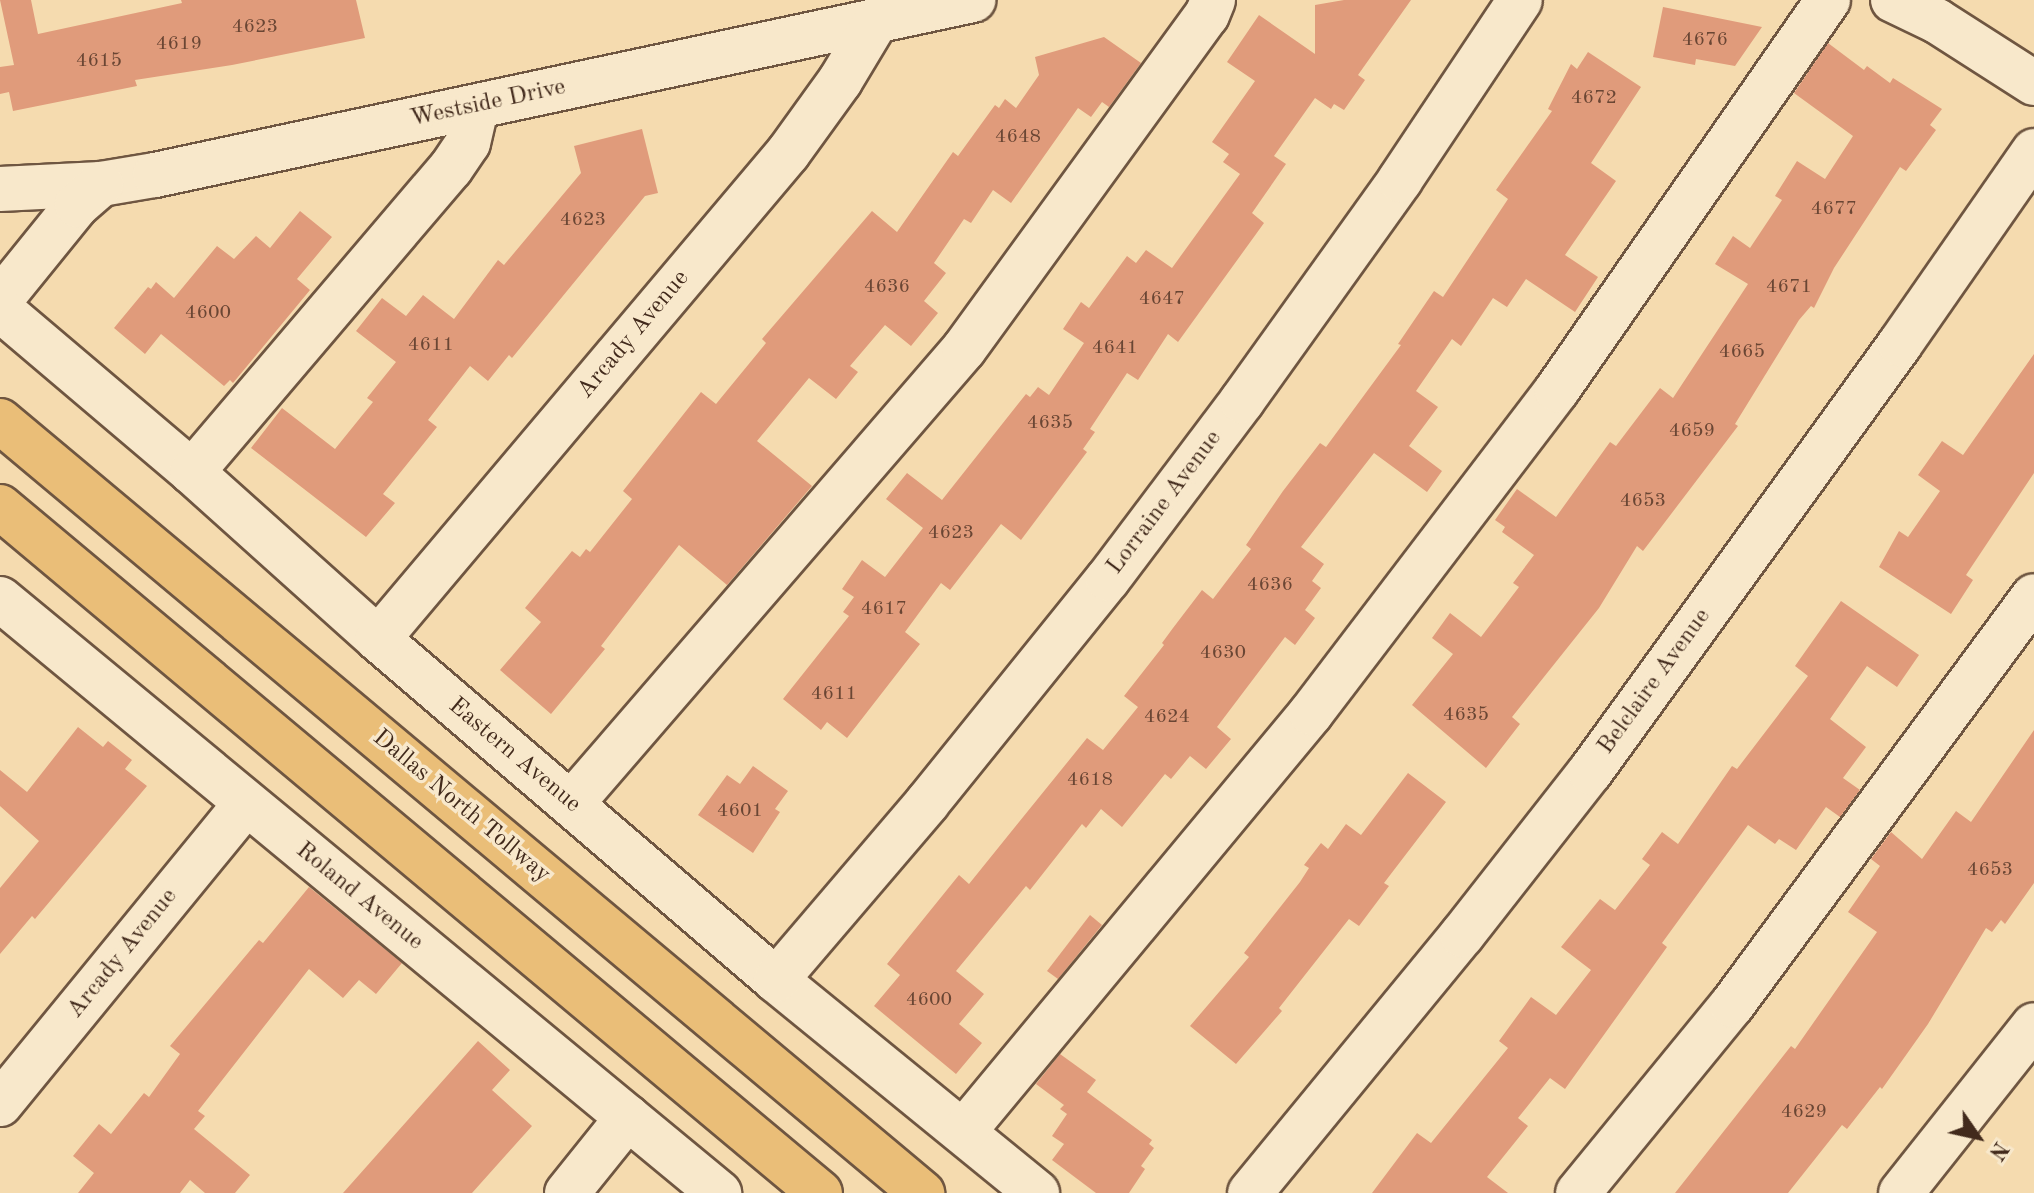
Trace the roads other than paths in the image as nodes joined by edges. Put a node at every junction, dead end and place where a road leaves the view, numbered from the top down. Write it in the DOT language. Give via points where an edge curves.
graph roads {
  1 [pos="973,0"];
  2 [pos="1213,0"];
  3 [pos="1520,0"];
  4 [pos="1828,0"];
  5 [pos="1893,0"];
  6 [pos="876,21"];
  7 [pos="2034,83"];
  8 [pos="476,107"];
  9 [pos="2034,151"];
  10 [pos="101,184"];
  11 [pos="0,189"];
  12 [pos="0,300"];
  13 [pos="0,309"];
  14 [pos="0,421"];
  15 [pos="192,472"];
  16 [pos="0,507"];
  17 [pos="2034,596"];
  18 [pos="0,599"];
  19 [pos="378,639"];
  20 [pos="571,804"];
  21 [pos="245,805"];
  22 [pos="776,980"];
  23 [pos="2034,1025"];
  24 [pos="0,1104"];
  25 [pos="628,1117"];
  26 [pos="964,1131"];
  27 [pos="567,1193"];
  28 [pos="719,1193"];
  29 [pos="820,1193"];
  30 [pos="922,1193"];
  31 [pos="1037,1193"];
  32 [pos="1250,1193"];
  33 [pos="1578,1193"];
  34 [pos="1901,1193"];
  1 -- 6 [label="street, Westside Drive"];
  2 -- 20 [label="street" via="964,349"];
  3 -- 22 [label="street, Lorraine Avenue" via="1400,180 1108,579"];
  4 -- 26 [label="street" via="1557,390 1349,664"];
  5 -- 7 [label="street" via="1937,21"];
  6 -- 8 [label="street, Westside Drive"];
  6 -- 19 [label="street, Arcady Avenue" via="788,153"];
  8 -- 10 [label="street, Westside Drive"];
  8 -- 15 [label="street" via="468,143 451,168"];
  9 -- 32 [label="street, Belclaire Avenue" via="1590,772"];
  10 -- 11 [label="street, Westside Drive"];
  10 -- 12 [label="street" via="77,205"];
  13 -- 15 [label="street, Eastern Avenue"];
  14 -- 30 [label="highway, Dallas North Tollway"];
  15 -- 19 [label="street, Eastern Avenue"];
  16 -- 29 [label="highway"];
  17 -- 33 [label="street" via="1741,993"];
  18 -- 21 [label="street, Roland Avenue"];
  19 -- 20 [label="street, Eastern Avenue"];
  20 -- 22 [label="street, Eastern Avenue"];
  21 -- 24 [label="street, Arcady Avenue"];
  21 -- 25 [label="street, Roland Avenue"];
  22 -- 26 [label="street, Eastern Avenue"];
  23 -- 34 [label="street"];
  25 -- 27 [label="street"];
  25 -- 28 [label="street, Roland Avenue"];
  26 -- 31 [label="street, Eastern Avenue"];
}
